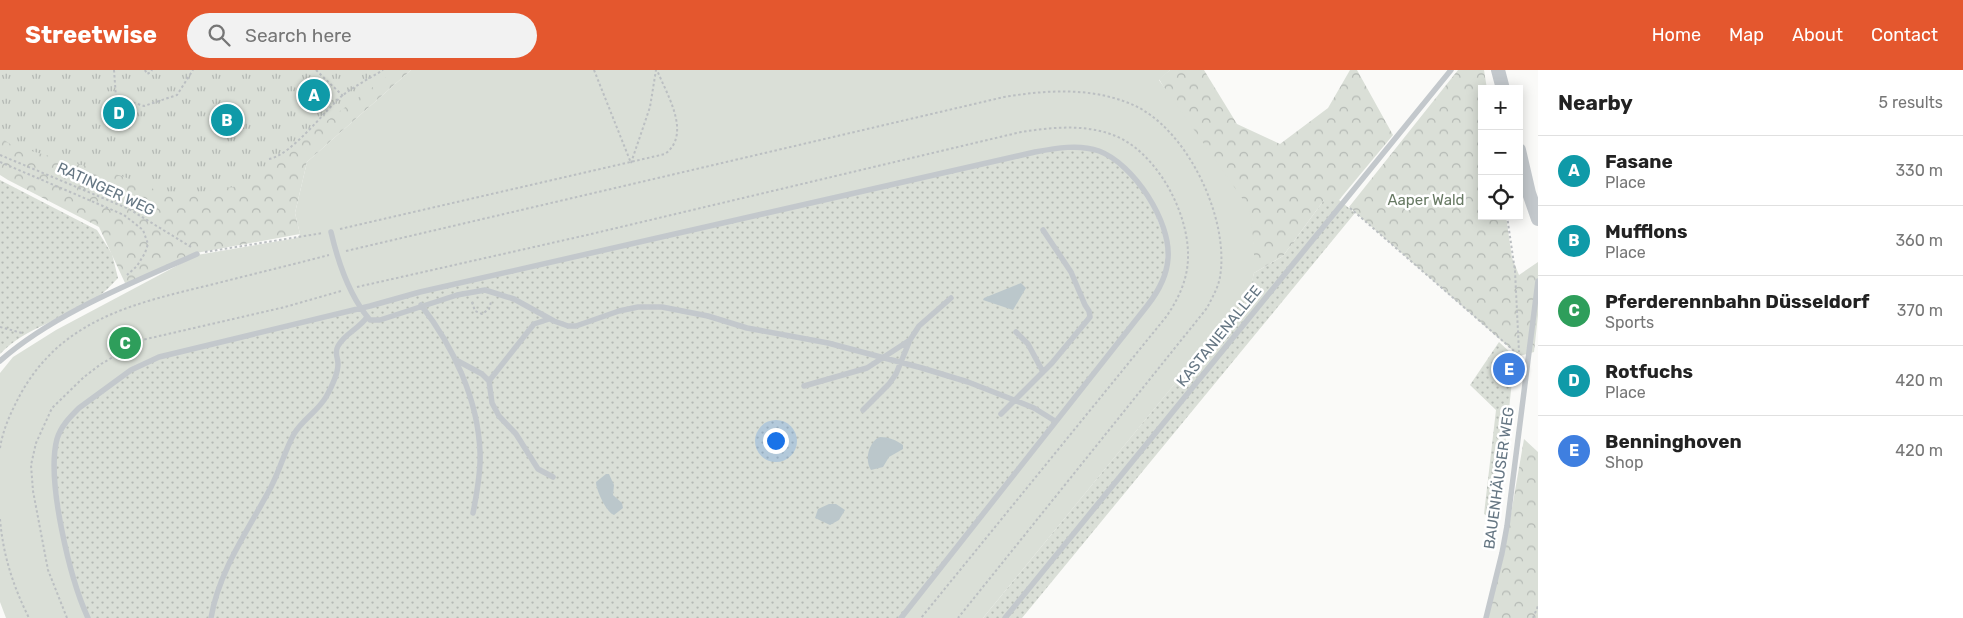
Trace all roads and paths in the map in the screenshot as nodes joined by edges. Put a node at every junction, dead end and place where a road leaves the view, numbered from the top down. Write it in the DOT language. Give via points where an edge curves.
graph roads {
  1 [pos="114,70"];
  2 [pos="145,70"];
  3 [pos="152,70"];
  4 [pos="193,70"];
  5 [pos="316,70"];
  6 [pos="383,70"];
  7 [pos="594,70"];
  8 [pos="657,70"];
  9 [pos="1452,70"];
  10 [pos="1498,70"];
  11 [pos="1502,85"];
  12 [pos="343,96"];
  13 [pos="0,155"];
  14 [pos="270,159"];
  15 [pos="0,162"];
  16 [pos="631,162"];
  17 [pos="1523,167"];
  18 [pos="1344,203"];
  19 [pos="1538,219"];
  20 [pos="1508,220"];
  21 [pos="1043,230"];
  22 [pos="331,232"];
  23 [pos="197,254"];
  24 [pos="336,254"];
  25 [pos="125,277"];
  26 [pos="1538,281"];
  27 [pos="351,288"];
  28 [pos="951,298"];
  29 [pos="421,305"];
  30 [pos="362,308"];
  31 [pos="367,317"];
  32 [pos="550,319"];
  33 [pos="0,327"];
  34 [pos="1016,332"];
  35 [pos="32,336"];
  36 [pos="910,340"];
  37 [pos="1528,354"];
  38 [pos="1520,356"];
  39 [pos="882,358"];
  40 [pos="456,360"];
  41 [pos="0,361"];
  42 [pos="900,364"];
  43 [pos="1502,369"];
  44 [pos="1043,372"];
  45 [pos="489,381"];
  46 [pos="804,386"];
  47 [pos="1014,400"];
  48 [pos="863,410"];
  49 [pos="1001,414"];
  50 [pos="1054,421"];
  51 [pos="0,448"];
  52 [pos="553,478"];
  53 [pos="473,513"];
  54 [pos="0,519"];
  55 [pos="1538,606"];
  56 [pos="29,618"];
  57 [pos="67,618"];
  58 [pos="88,618"];
  59 [pos="211,618"];
  60 [pos="901,618"];
  61 [pos="921,618"];
  62 [pos="958,618"];
  63 [pos="1005,618"];
  64 [pos="1486,618"];
  65 [pos="1533,618"];
  1 -- 4 [label="path" via="116,97 144,106 177,94"];
  2 -- 3 [label="path" via="147,74"];
  5 -- 12 [label="path"];
  6 -- 12 [label="path"];
  7 -- 16 [label="path"];
  8 -- 16 [label="path" via="650,107"];
  8 -- 16 [label="path" via="678,126 678,136 675,144 664,154"];
  9 -- 18 [label="lane, KASTANIENALLEE"];
  10 -- 11 [label="street"];
  12 -- 14 [label="path" via="285,151"];
  13 -- 23 [label="path, RATINGER WEG" via="129,209 182,240"];
  15 -- 25 [label="path" via="124,215 144,230 148,244 145,253"];
  16 -- 22 [label="path"];
  17 -- 19 [label="street"];
  18 -- 38 [label="path"];
  18 -- 63 [label="lane, KASTANIENALLEE"];
  20 -- 38 [label="path" via="1515,271"];
  21 -- 44 [label="lane" via="1071,272 1090,317"];
  22 -- 23 [label="path"];
  22 -- 24 [label="lane"];
  23 -- 35 [label="lane" via="130,284"];
  24 -- 27 [label="lane"];
  24 -- 51 [label="path" via="145,301 86,328 61,343 32,375 6,424"];
  24 -- 62 [label="path" via="1004,97 1082,91 1132,104 1174,138 1206,189 1213,205 1220,241 1217,288 1207,308"];
  26 -- 37 [label="lane, BAUENHÄUSER WEG"];
  27 -- 30 [label="lane"];
  27 -- 57 [label="path" via="286,307 142,340 101,364 52,408 36,443 31,465 48,570"];
  27 -- 61 [label="path" via="1021,132 1078,128 1122,139 1156,168 1179,212 1188,243 1181,289 1166,317"];
  28 -- 36 [label="lane" via="919,326"];
  29 -- 31 [label="lane" via="380,320"];
  29 -- 32 [label="lane" via="488,290 514,299"];
  29 -- 40 [label="lane"];
  30 -- 31 [label="lane"];
  30 -- 50 [label="lane" via="1035,152 1058,148 1099,151 1115,159 1141,186 1164,230 1168,256 1163,282 1157,293"];
  30 -- 58 [label="lane" via="145,362 69,417 58,437 54,464 69,566"];
  31 -- 59 [label="lane" via="337,347 338,366 330,389 322,404 294,434 271,487 224,574"];
  32 -- 39 [label="lane" via="576,326 619,311 662,307"];
  32 -- 45 [label="lane" via="534,324"];
  33 -- 35 [label="path"];
  34 -- 44 [label="lane" via="1028,344"];
  35 -- 41 [label="lane"];
  36 -- 39 [label="lane"];
  36 -- 42 [label="lane"];
  37 -- 38 [label="path"];
  37 -- 64 [label="lane, BAUENHÄUSER WEG" via="1502,553"];
  38 -- 43 [label="path" via="1505,362"];
  39 -- 42 [label="lane"];
  39 -- 46 [label="lane" via="867,368"];
  40 -- 45 [label="lane"];
  40 -- 53 [label="lane" via="475,415 480,452"];
  42 -- 47 [label="lane" via="968,382"];
  42 -- 48 [label="lane" via="889,384"];
  44 -- 47 [label="lane"];
  45 -- 52 [label="lane" via="492,403 499,416 516,434 538,469"];
  47 -- 49 [label="lane"];
  47 -- 50 [label="lane"];
  50 -- 60 [label="lane"];
  54 -- 56 [label="path" via="5,557"];
  55 -- 65 [label="path"];
}
